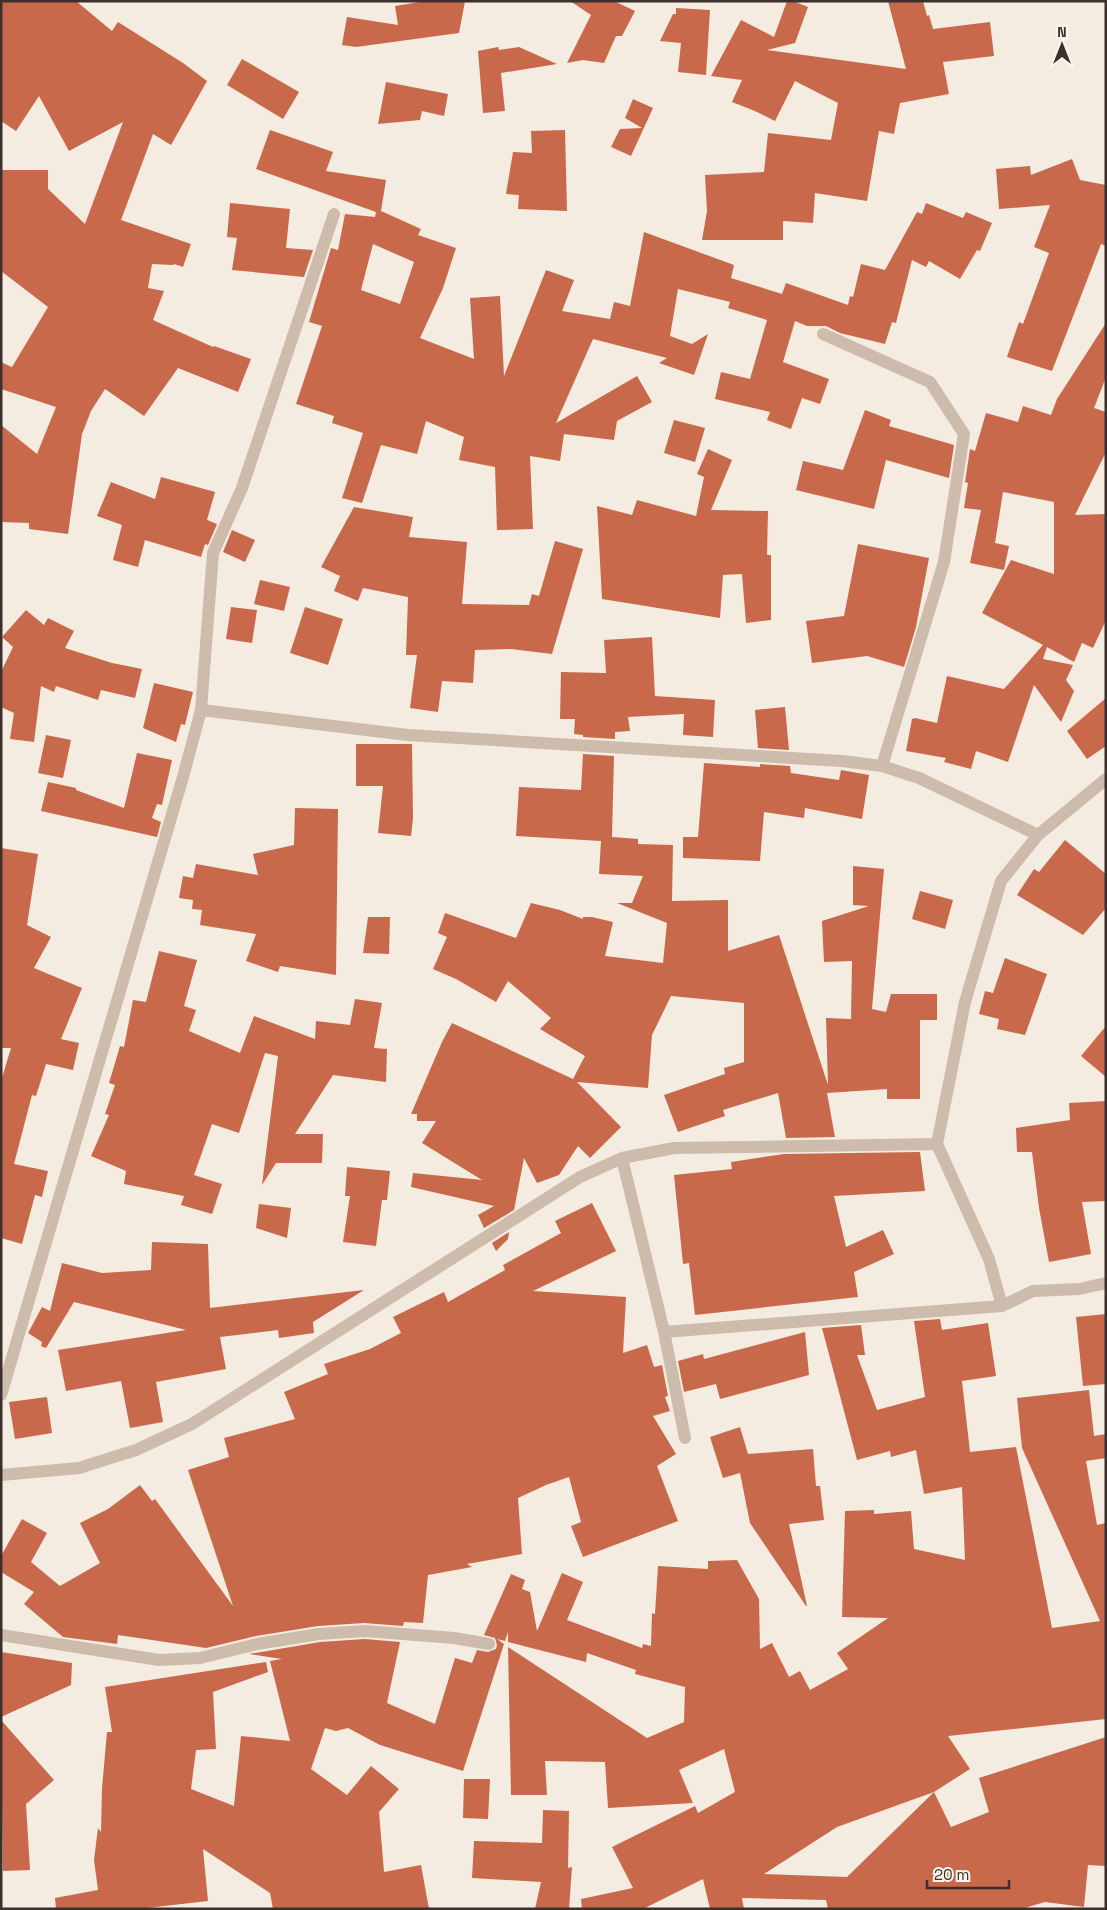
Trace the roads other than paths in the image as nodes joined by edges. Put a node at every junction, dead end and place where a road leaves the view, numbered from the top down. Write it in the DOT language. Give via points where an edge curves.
graph roads {
  1 [pos="334,214"];
  2 [pos="824,334"];
  3 [pos="200,710"];
  4 [pos="882,766"];
  5 [pos="1106,779"];
  6 [pos="1038,835"];
  7 [pos="937,1144"];
  8 [pos="622,1158"];
  9 [pos="1106,1283"];
  10 [pos="1002,1306"];
  11 [pos="664,1332"];
  12 [pos="1,1395"];
  13 [pos="685,1438"];
  14 [pos="1,1476"];
  15 [pos="1,1635"];
  16 [pos="489,1644"];
  1 -- 3 [label="street" via="242,488 213,552"];
  2 -- 4 [label="street" via="930,382 964,434 944,562"];
  3 -- 4 [label="street" via="408,735"];
  3 -- 12 [label="street"];
  4 -- 6 [label="street" via="919,778"];
  5 -- 6 [label="street"];
  6 -- 7 [label="street" via="1002,881 965,1002"];
  7 -- 8 [label="street" via="674,1148"];
  7 -- 10 [label="street" via="989,1259"];
  8 -- 11 [label="street"];
  8 -- 14 [label="street" via="580,1177 192,1424 136,1450 79,1468"];
  9 -- 10 [label="street" via="1079,1289 1033,1291"];
  10 -- 11 [label="street"];
  11 -- 13 [label="street"];
  15 -- 16 [label="street" via="159,1660 200,1658 257,1644 319,1634 365,1631"];
}
